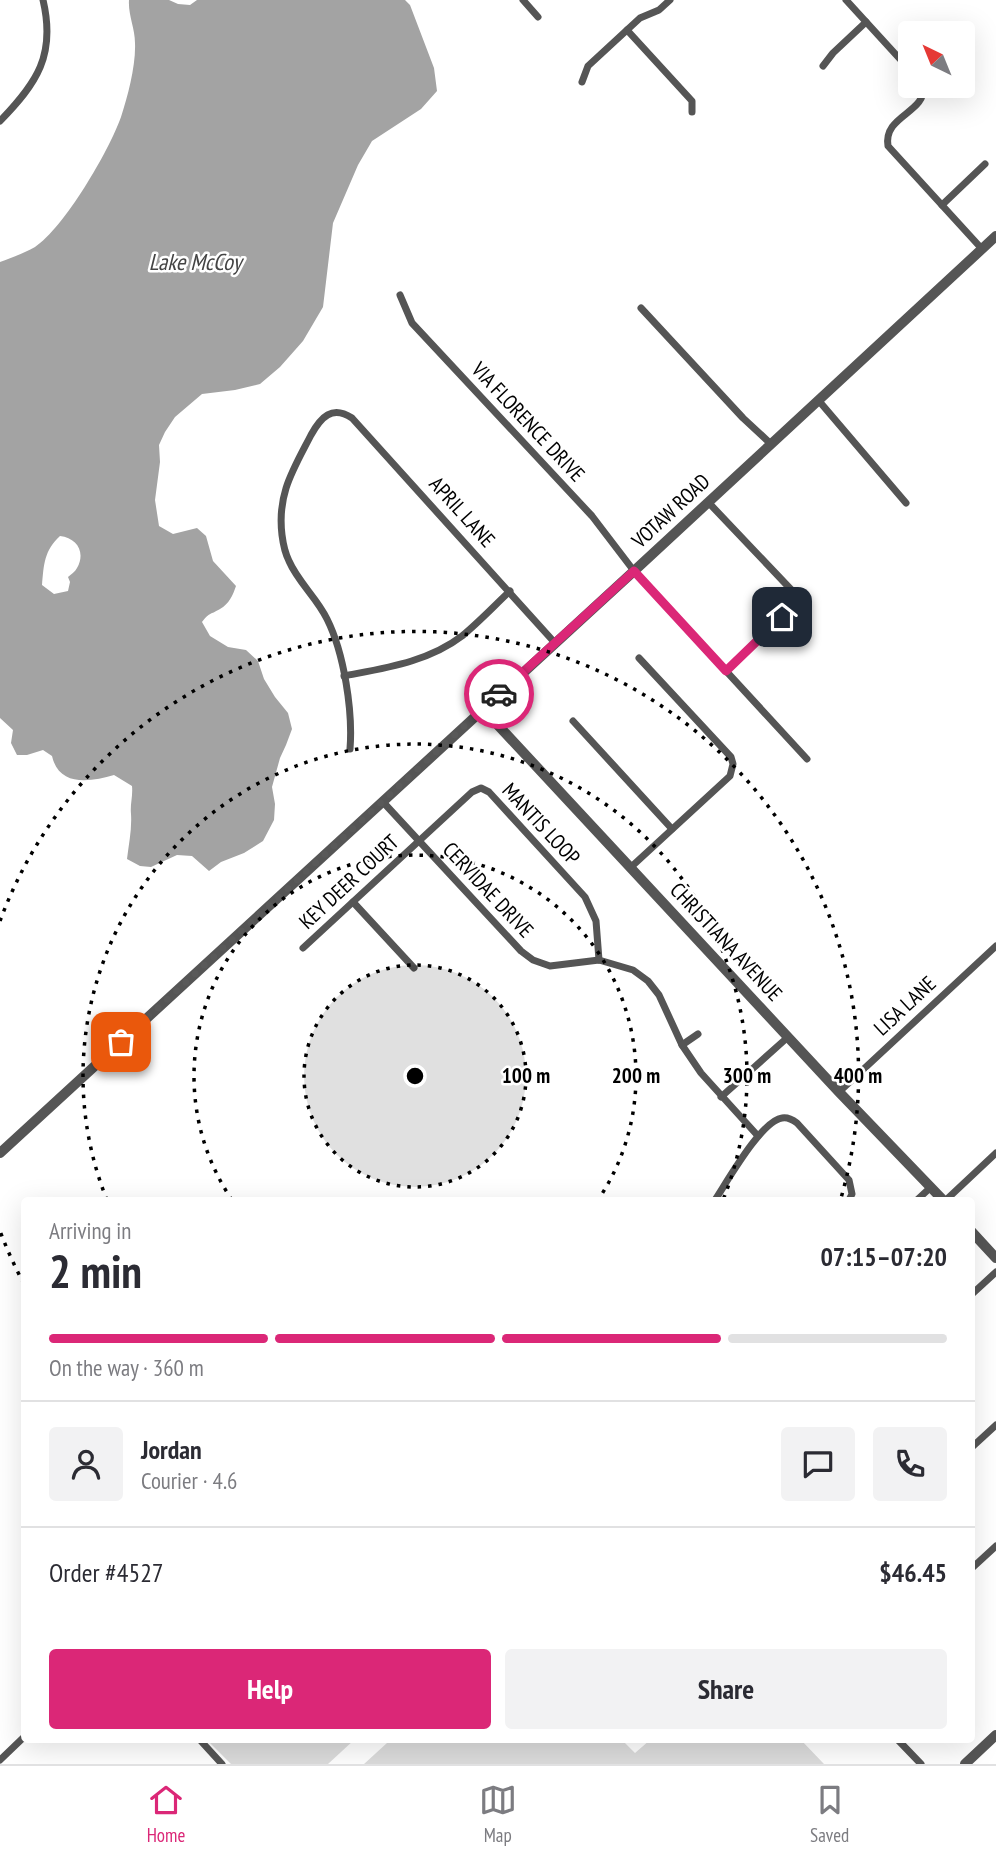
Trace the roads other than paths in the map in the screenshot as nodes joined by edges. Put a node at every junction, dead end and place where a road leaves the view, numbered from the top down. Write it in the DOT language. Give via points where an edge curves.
graph roads {
  1 [pos="43,0"];
  2 [pos="523,0"];
  3 [pos="670,0"];
  4 [pos="846,0"];
  5 [pos="538,18"];
  6 [pos="866,22"];
  7 [pos="627,30"];
  8 [pos="898,56"];
  9 [pos="824,66"];
  10 [pos="582,82"];
  11 [pos="922,98"];
  12 [pos="692,112"];
  13 [pos="0,121"];
  14 [pos="985,164"];
  15 [pos="942,205"];
  16 [pos="996,236"];
  17 [pos="982,249"];
  18 [pos="400,295"];
  19 [pos="641,308"];
  20 [pos="818,401"];
  21 [pos="771,444"];
  22 [pos="708,502"];
  23 [pos="906,503"];
  24 [pos="634,571"];
  25 [pos="510,591"];
  26 [pos="555,643"];
  27 [pos="639,658"];
  28 [pos="726,671"];
  29 [pos="344,676"];
  30 [pos="483,709"];
  31 [pos="573,721"];
  32 [pos="350,749"];
  33 [pos="807,759"];
  34 [pos="383,802"];
  35 [pos="673,829"];
  36 [pos="418,841"];
  37 [pos="630,868"];
  38 [pos="353,902"];
  39 [pos="996,946"];
  40 [pos="303,948"];
  41 [pos="599,960"];
  42 [pos="414,968"];
  43 [pos="698,1034"];
  44 [pos="788,1037"];
  45 [pos="682,1045"];
  46 [pos="839,1092"];
  47 [pos="721,1097"];
  48 [pos="758,1136"];
  49 [pos="0,1153"];
  50 [pos="996,1153"];
  51 [pos="930,1187"];
  52 [pos="717,1197"];
  53 [pos="850,1197"];
  54 [pos="920,1197"];
  55 [pos="941,1197"];
  56 [pos="947,1197"];
  57 [pos="975,1235"];
  58 [pos="996,1258"];
  59 [pos="996,1272"];
  60 [pos="975,1291"];
  61 [pos="996,1425"];
  62 [pos="975,1444"];
  63 [pos="996,1546"];
  64 [pos="975,1565"];
  65 [pos="996,1735"];
  66 [pos="21,1740"];
  67 [pos="203,1743"];
  68 [pos="901,1743"];
  69 [pos="0,1760"];
  70 [pos="222,1764"];
  71 [pos="921,1764"];
  72 [pos="965,1764"];
  1 -- 13 [label="street" via="48,37 42,64 21,100"];
  2 -- 5 [label="street"];
  3 -- 7 [label="street"];
  4 -- 6 [label="street"];
  6 -- 8 [label="street"];
  6 -- 9 [label="street"];
  7 -- 10 [label="street" via="588,66"];
  7 -- 12 [label="street" via="692,101"];
  11 -- 15 [label="street" via="891,128 888,146"];
  14 -- 15 [label="street"];
  15 -- 17 [label="street"];
  16 -- 17 [label="street, VOTAW ROAD"];
  17 -- 20 [label="street, VOTAW ROAD"];
  18 -- 24 [label="street, VIA FLORENCE DRIVE" via="412,323 592,516"];
  19 -- 21 [label="street"];
  20 -- 21 [label="street, VOTAW ROAD"];
  20 -- 23 [label="street"];
  21 -- 22 [label="street, VOTAW ROAD"];
  22 -- 24 [label="street, VOTAW ROAD"];
  22 -- 28 [label="street" via="801,600"];
  24 -- 26 [label="street, VOTAW ROAD"];
  24 -- 28 [label="street, VIA FLORENCE DRIVE"];
  25 -- 26 [label="street, APRIL LANE"];
  25 -- 29 [label="street" via="462,636 441,649 407,663"];
  25 -- 29 [label="street, APRIL LANE" via="352,418 337,412 327,415 317,424 295,467 283,494 280,519 288,560 326,617"];
  26 -- 30 [label="street, VOTAW ROAD"];
  27 -- 35 [label="street" via="733,764 730,776"];
  28 -- 33 [label="street, VIA FLORENCE DRIVE"];
  29 -- 32 [label="street" via="352,730"];
  30 -- 34 [label="street, VOTAW ROAD"];
  30 -- 37 [label="street, CHRISTIANA AVENUE"];
  31 -- 35 [label="street"];
  34 -- 36 [label="street, CERVIDAE DRIVE"];
  34 -- 49 [label="street, VOTAW ROAD"];
  35 -- 37 [label="street"];
  36 -- 38 [label="street, KEY DEER COURT"];
  36 -- 41 [label="street, CERVIDAE DRIVE" via="533,960 550,966"];
  36 -- 41 [label="street, MANTIS LOOP" via="472,792 481,788 489,792 585,897 596,921"];
  37 -- 44 [label="street, CHRISTIANA AVENUE"];
  38 -- 40 [label="street, KEY DEER COURT"];
  38 -- 42 [label="street"];
  39 -- 46 [label="street, LISA LANE"];
  41 -- 45 [label="street, CERVIDAE DRIVE" via="633,970 648,981"];
  43 -- 45 [label="street"];
  44 -- 46 [label="street, CHRISTIANA AVENUE"];
  44 -- 47 [label="street"];
  45 -- 47 [label="street, CERVIDAE DRIVE"];
  46 -- 51 [label="street, CHRISTIANA AVENUE"];
  47 -- 48 [label="street, CERVIDAE DRIVE"];
  48 -- 52 [label="street"];
  48 -- 53 [label="street" via="772,1122 790,1118 849,1180"];
  50 -- 56 [label="street"];
  51 -- 54 [label="street"];
  51 -- 55 [label="street, CHRISTIANA AVENUE"];
  57 -- 58 [label="street"];
  59 -- 60 [label="street"];
  61 -- 62 [label="street"];
  63 -- 64 [label="street"];
  65 -- 72 [label="street"];
  66 -- 69 [label="street"];
  67 -- 70 [label="street"];
  68 -- 71 [label="street"];
}
